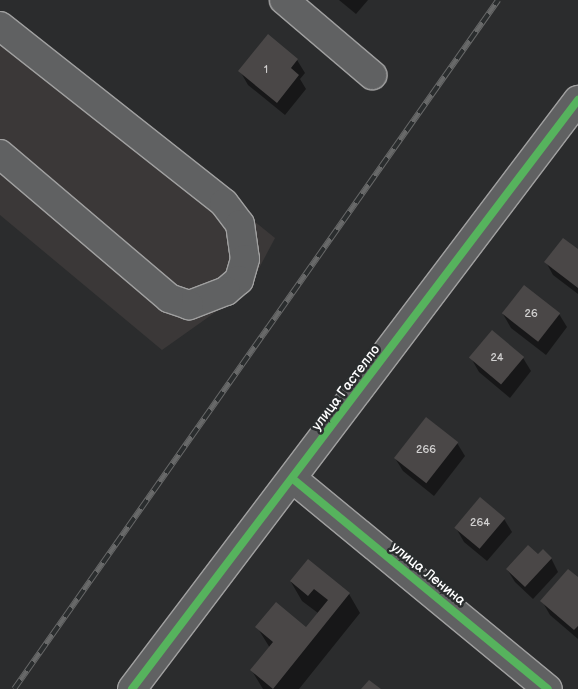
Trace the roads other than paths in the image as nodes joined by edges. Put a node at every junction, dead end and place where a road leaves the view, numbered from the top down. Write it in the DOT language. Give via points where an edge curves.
graph roads {
  1 [pos="284,0"];
  2 [pos="0,26"];
  3 [pos="372,75"];
  4 [pos="578,100"];
  5 [pos="0,154"];
  6 [pos="292,479"];
  7 [pos="132,689"];
  8 [pos="548,689"];
  1 -- 3 [label="street"];
  2 -- 5 [label="street" via="224,203 240,224 245,259 239,280 226,291 189,305 169,298"];
  4 -- 6 [label="street, улица Гастелло"];
  6 -- 7 [label="street, улица Гастелло"];
  6 -- 8 [label="street, улица Ленина"];
}
